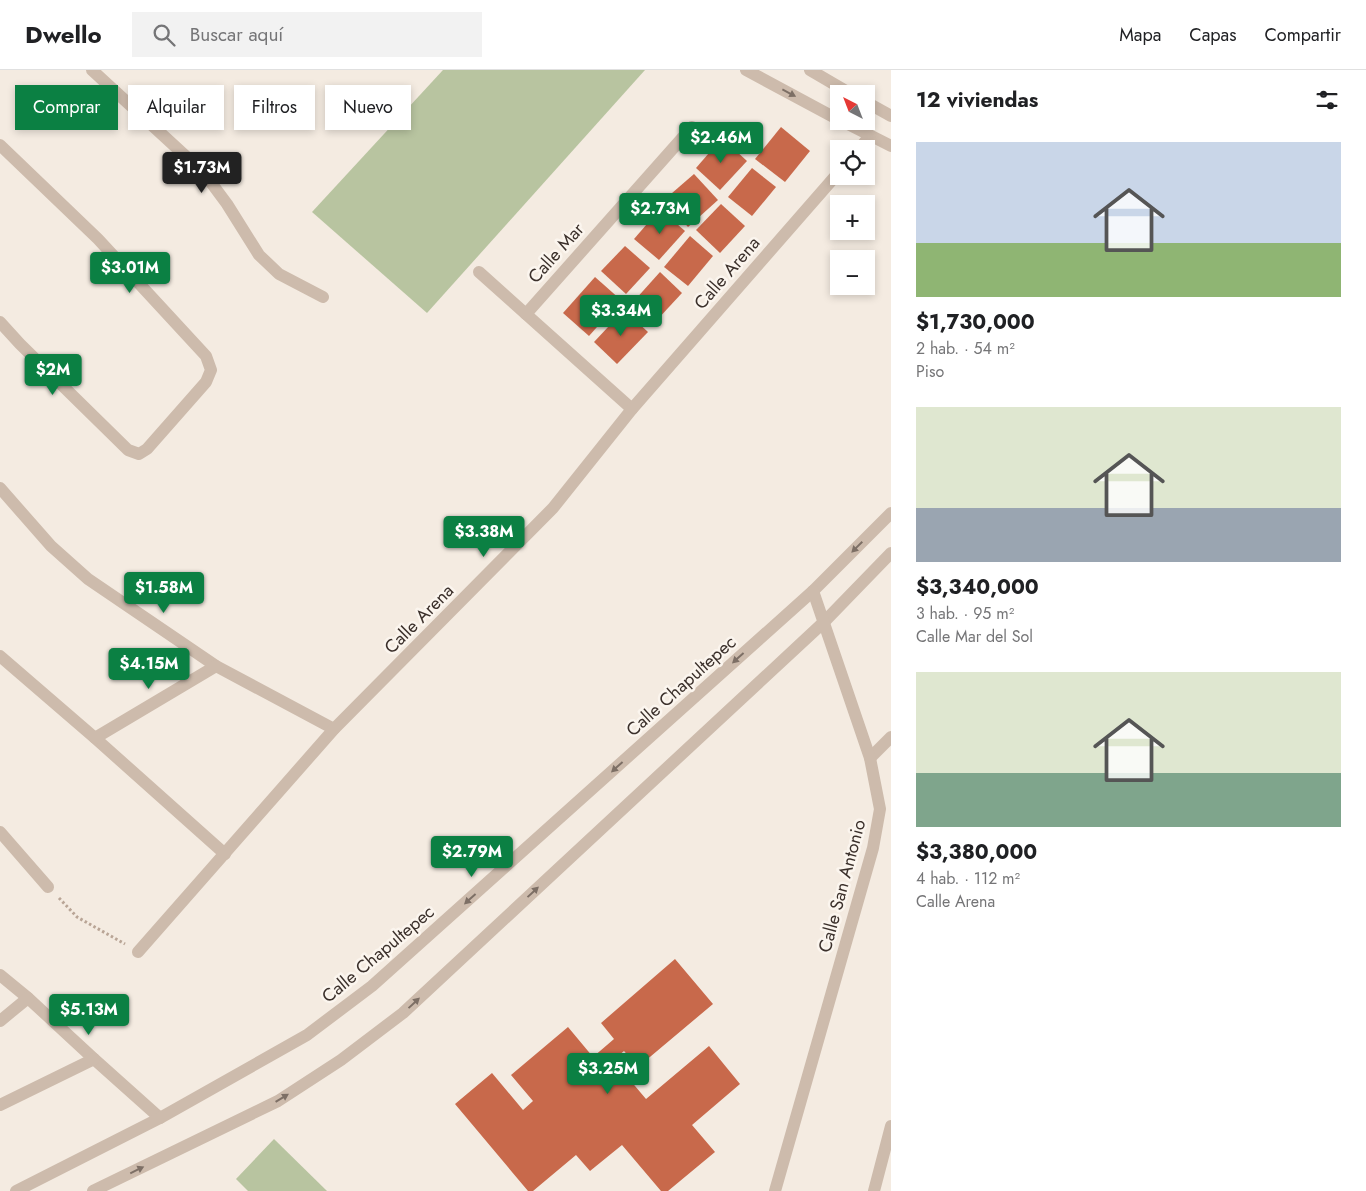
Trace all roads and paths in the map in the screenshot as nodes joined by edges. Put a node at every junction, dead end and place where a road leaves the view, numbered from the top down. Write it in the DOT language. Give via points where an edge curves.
graph roads {
  1 [pos="92,70"];
  2 [pos="746,70"];
  3 [pos="810,70"];
  4 [pos="836,85"];
  5 [pos="875,107"];
  6 [pos="830,115"];
  7 [pos="891,116"];
  8 [pos="692,127"];
  9 [pos="859,130"];
  10 [pos="870,136"];
  11 [pos="867,140"];
  12 [pos="0,145"];
  13 [pos="891,146"];
  14 [pos="830,182"];
  15 [pos="479,272"];
  16 [pos="323,298"];
  17 [pos="526,314"];
  18 [pos="0,322"];
  19 [pos="632,409"];
  20 [pos="0,488"];
  21 [pos="891,513"];
  22 [pos="891,553"];
  23 [pos="813,591"];
  24 [pos="824,622"];
  25 [pos="0,656"];
  26 [pos="216,666"];
  27 [pos="334,729"];
  28 [pos="891,737"];
  29 [pos="95,738"];
  30 [pos="870,758"];
  31 [pos="0,832"];
  32 [pos="225,854"];
  33 [pos="48,887"];
  34 [pos="138,952"];
  35 [pos="0,975"];
  36 [pos="28,998"];
  37 [pos="0,1021"];
  38 [pos="94,1059"];
  39 [pos="0,1105"];
  40 [pos="160,1118"];
  41 [pos="891,1126"];
  42 [pos="16,1191"];
  43 [pos="93,1191"];
  44 [pos="774,1191"];
  45 [pos="874,1191"];
  1 -- 16 [label="street" via="204,173 258,255 278,274"];
  2 -- 6 [label="street, one-way"];
  3 -- 4 [label="street"];
  5 -- 7 [label="street"];
  8 -- 17 [label="street, Calle Mar"];
  9 -- 10 [label="street"];
  10 -- 11 [label="street"];
  10 -- 13 [label="street"];
  12 -- 18 [label="street" via="98,239 206,356 211,370 206,382 139,454 128,450"];
  14 -- 19 [label="street, Calle Arena"];
  15 -- 17 [label="street"];
  17 -- 19 [label="street"];
  19 -- 27 [label="street, Calle Arena" via="552,508"];
  20 -- 26 [label="street" via="51,546 88,579"];
  21 -- 23 [label="street, Calle Chapultepec, one-way"];
  22 -- 24 [label="street"];
  23 -- 24 [label="street, Calle San Antonio"];
  23 -- 40 [label="street, Calle Chapultepec, one-way" via="372,986 307,1035"];
  24 -- 30 [label="street, Calle San Antonio"];
  43 -- 24 [label="street, one-way" via="278,1101 341,1060 403,1013"];
  25 -- 29 [label="street"];
  26 -- 27 [label="street"];
  26 -- 29 [label="street"];
  27 -- 32 [label="street, Calle Arena"];
  28 -- 30 [label="street"];
  29 -- 32 [label="street"];
  30 -- 44 [label="street, Calle San Antonio" via="880,809 873,848"];
  31 -- 33 [label="street"];
  32 -- 34 [label="street, Calle Arena"];
  33 -- 34 [label="path" via="77,917"];
  35 -- 36 [label="street"];
  36 -- 37 [label="street"];
  36 -- 38 [label="street"];
  38 -- 39 [label="street"];
  38 -- 40 [label="street"];
  40 -- 42 [label="street, Calle Chapultepec"];
  41 -- 45 [label="street"];
}
